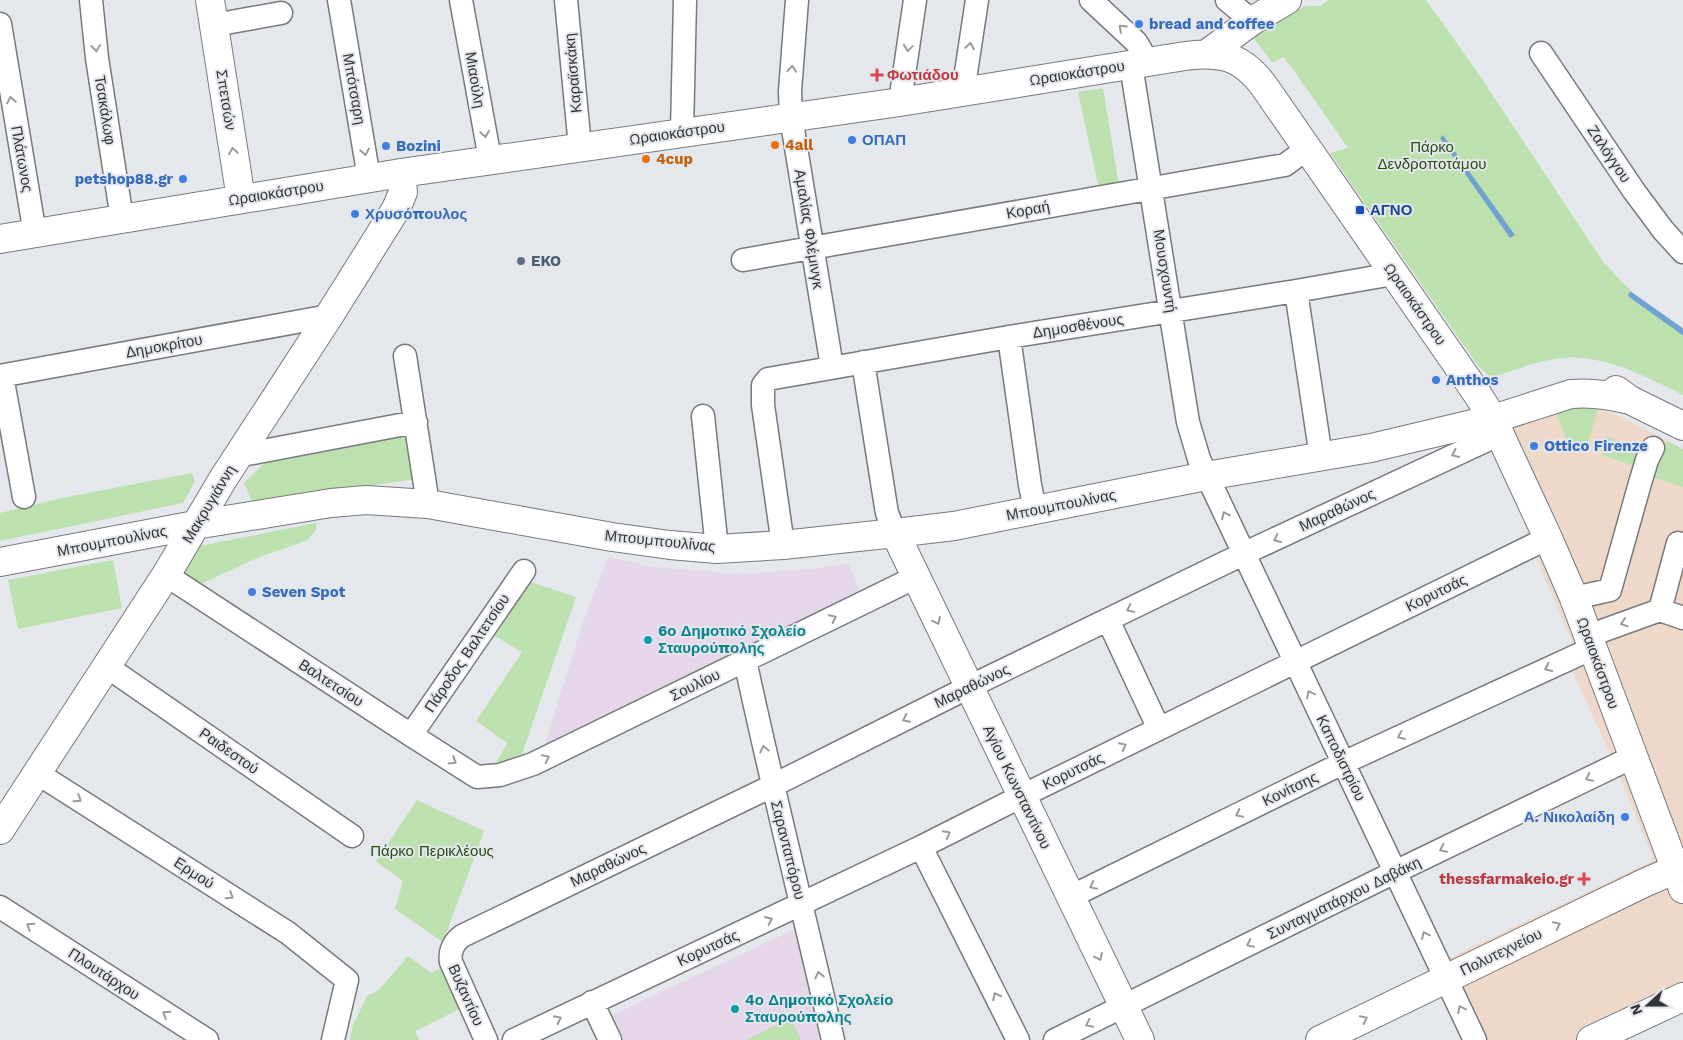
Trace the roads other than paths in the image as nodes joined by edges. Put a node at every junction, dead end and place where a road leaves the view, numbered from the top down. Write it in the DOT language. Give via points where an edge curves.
graph roads {
  1 [pos="91,0"];
  2 [pos="339,0"];
  3 [pos="462,0"];
  4 [pos="566,0"];
  5 [pos="685,0"];
  6 [pos="797,0"];
  7 [pos="914,0"];
  8 [pos="977,0"];
  9 [pos="1091,0"];
  10 [pos="1227,0"];
  11 [pos="1287,0"];
  12 [pos="212,13"];
  13 [pos="281,13"];
  14 [pos="1252,20"];
  15 [pos="0,24"];
  16 [pos="1208,53"];
  17 [pos="1541,53"];
  18 [pos="1137,64"];
  19 [pos="963,92"];
  20 [pos="900,102"];
  21 [pos="791,118"];
  22 [pos="682,132"];
  23 [pos="580,147"];
  24 [pos="1308,148"];
  25 [pos="490,159"];
  26 [pos="401,173"];
  27 [pos="369,178"];
  28 [pos="1151,189"];
  29 [pos="241,199"];
  30 [pos="122,219"];
  31 [pos="35,234"];
  32 [pos="0,239"];
  33 [pos="812,248"];
  34 [pos="1683,252"];
  35 [pos="744,260"];
  36 [pos="1393,274"];
  37 [pos="1296,291"];
  38 [pos="1171,311"];
  39 [pos="329,316"];
  40 [pos="1009,337"];
  41 [pos="405,356"];
  42 [pos="863,362"];
  43 [pos="832,367"];
  44 [pos="1,376"];
  45 [pos="702,416"];
  46 [pos="1493,420"];
  47 [pos="416,422"];
  48 [pos="1683,426"];
  49 [pos="1654,448"];
  50 [pos="237,456"];
  51 [pos="1321,457"];
  52 [pos="1206,476"];
  53 [pos="24,497"];
  54 [pos="428,504"];
  55 [pos="1035,510"];
  56 [pos="195,526"];
  57 [pos="896,533"];
  58 [pos="1548,538"];
  59 [pos="113,542"];
  60 [pos="1678,543"];
  61 [pos="783,545"];
  62 [pos="717,549"];
  63 [pos="1243,554"];
  64 [pos="0,562"];
  65 [pos="524,571"];
  66 [pos="166,574"];
  67 [pos="916,577"];
  68 [pos="1574,598"];
  69 [pos="1660,610"];
  70 [pos="1683,618"];
  71 [pos="1108,620"];
  72 [pos="1590,642"];
  73 [pos="744,660"];
  74 [pos="1295,663"];
  75 [pos="106,666"];
  76 [pos="969,687"];
  77 [pos="1159,729"];
  78 [pos="411,736"];
  79 [pos="1633,757"];
  80 [pos="1343,763"];
  81 [pos="37,773"];
  82 [pos="500,775"];
  83 [pos="772,786"];
  84 [pos="1022,796"];
  85 [pos="0,830"];
  86 [pos="352,836"];
  87 [pos="921,847"];
  88 [pos="1395,872"];
  89 [pos="1681,874"];
  90 [pos="1070,897"];
  91 [pos="802,904"];
  92 [pos="0,907"];
  93 [pos="452,950"];
  94 [pos="1446,979"];
  95 [pos="1683,996"];
  96 [pos="592,1002"];
  97 [pos="1124,1007"];
  98 [pos="207,1040"];
  99 [pos="333,1040"];
  100 [pos="486,1040"];
  101 [pos="514,1040"];
  102 [pos="610,1040"];
  103 [pos="833,1040"];
  104 [pos="1018,1040"];
  105 [pos="1056,1040"];
  106 [pos="1140,1040"];
  107 [pos="1320,1040"];
  108 [pos="1475,1040"];
  109 [pos="1591,1040"];
  1 -- 30 [label="street, Τσακάλωφ, one-way"];
  2 -- 27 [label="street, Μπότσαρη, one-way"];
  3 -- 25 [label="street, Μιαούλη, one-way"];
  4 -- 23 [label="street, Καραϊσκάκη"];
  5 -- 22 [label="street"];
  21 -- 6 [label="street, Αμαλίας Φλέμινγκ, one-way"];
  7 -- 20 [label="street, one-way"];
  19 -- 8 [label="street, one-way"];
  18 -- 9 [label="street, Μουσχουντή, one-way" via="1141,50 1136,42"];
  10 -- 14 [label="street"];
  11 -- 14 [label="main road"];
  12 -- 13 [label="street"];
  29 -- 12 [label="main road, Σπετσών, one-way"];
  14 -- 16 [label="main road"];
  31 -- 15 [label="street, Πλάτωνος, one-way"];
  16 -- 18 [label="main road, Ωραιοκάστρου"];
  16 -- 24 [label="main road, Ωραιοκάστρου" via="1235,59 1251,71"];
  17 -- 34 [label="street, Ζαλόγγου" via="1634,192"];
  18 -- 19 [label="main road, Ωραιοκάστρου"];
  18 -- 28 [label="street, Μουσχουντή"];
  19 -- 20 [label="main road, Ωραιοκάστρου"];
  20 -- 21 [label="main road, Ωραιοκάστρου"];
  21 -- 22 [label="main road, Ωραιοκάστρου"];
  21 -- 33 [label="street, Αμαλίας Φλέμινγκ"];
  22 -- 23 [label="main road, Ωραιοκάστρου"];
  23 -- 25 [label="main road, Ωραιοκάστρου"];
  24 -- 28 [label="street, Κοραή" via="1285,165"];
  24 -- 36 [label="main road, Ωραιοκάστρου"];
  25 -- 26 [label="main road, Ωραιοκάστρου"];
  26 -- 27 [label="main road, Ωραιοκάστρου"];
  26 -- 39 [label="main road, Μακρυγιάννη" via="403,192 396,209"];
  27 -- 29 [label="main road, Ωραιοκάστρου"];
  28 -- 33 [label="street, Κοραή"];
  28 -- 38 [label="street, Μουσχουντή"];
  29 -- 30 [label="main road, Ωραιοκάστρου"];
  30 -- 31 [label="main road, Ωραιοκάστρου"];
  31 -- 32 [label="main road, Ωραιοκάστρου"];
  33 -- 35 [label="street, Κοραή"];
  33 -- 43 [label="street, Αμαλίας Φλέμινγκ"];
  36 -- 37 [label="street, Δημοσθένους"];
  36 -- 46 [label="main road, Ωραιοκάστρου"];
  37 -- 38 [label="street, Δημοσθένους"];
  37 -- 51 [label="street"];
  38 -- 40 [label="street, Δημοσθένους"];
  38 -- 52 [label="street, Μουσχουντή" via="1188,422"];
  39 -- 44 [label="street, Δημοκρίτου"];
  39 -- 50 [label="main road, Μακρυγιάννη"];
  40 -- 42 [label="street, Δημοσθένους"];
  40 -- 55 [label="street"];
  41 -- 47 [label="street"];
  42 -- 43 [label="street, Δημοσθένους"];
  42 -- 57 [label="street" via="887,513"];
  43 -- 61 [label="street, Δημοσθένους" via="768,379 762,389"];
  44 -- 53 [label="street"];
  45 -- 62 [label="street"];
  46 -- 48 [label="main road, Μπουμπουλίνας" via="1544,389 1568,384 1607,386"];
  46 -- 51 [label="main road, Μπουμπουλίνας" via="1368,442"];
  46 -- 58 [label="main road, Ωραιοκάστρου"];
  46 -- 63 [label="street, Μαραθώνος, one-way"];
  47 -- 50 [label="street"];
  47 -- 54 [label="street"];
  49 -- 68 [label="street" via="1647,460 1610,590"];
  50 -- 56 [label="main road, Μακρυγιάννη"];
  51 -- 52 [label="main road, Μπουμπουλίνας"];
  52 -- 55 [label="main road, Μπουμπουλίνας"];
  63 -- 52 [label="street, Καποδιστρίου, one-way"];
  54 -- 56 [label="main road, Μπουμπουλίνας" via="349,501"];
  54 -- 62 [label="main road, Μπουμπουλίνας" via="612,537"];
  55 -- 57 [label="main road, Μπουμπουλίνας" via="954,526"];
  56 -- 59 [label="main road, Μπουμπουλίνας"];
  56 -- 66 [label="main road, Μακρυγιάννη"];
  57 -- 61 [label="main road, Μπουμπουλίνας"];
  57 -- 67 [label="main road, Αγίου Κωνσταντίνου"];
  58 -- 68 [label="main road, Ωραιοκάστρου"];
  58 -- 74 [label="street, Κορυτσάς"];
  59 -- 64 [label="main road, Μπουμπουλίνας"];
  59 -- 66 [label="main road" via="149,554"];
  60 -- 69 [label="street"];
  61 -- 62 [label="main road, Μπουμπουλίνας"];
  63 -- 71 [label="street, Μαραθώνος, one-way"];
  63 -- 74 [label="street, Καποδιστρίου"];
  65 -- 78 [label="street, Πάροδος Βαλτετσίου"];
  66 -- 75 [label="main road, Μακρυγιάννη"];
  66 -- 78 [label="street, Βαλτετσίου"];
  73 -- 67 [label="street, Σουλίου, one-way"];
  67 -- 76 [label="main road, Αγίου Κωνσταντίνου, one-way"];
  68 -- 72 [label="main road, Ωραιοκάστρου"];
  69 -- 70 [label="street"];
  69 -- 72 [label="street, Κονίτσης, one-way"];
  71 -- 76 [label="street, Μαραθώνος"];
  71 -- 77 [label="street"];
  72 -- 79 [label="main road, Ωραιοκάστρου"];
  72 -- 80 [label="street, Κονίτσης, one-way"];
  82 -- 73 [label="street, Σουλίου, one-way" via="533,764"];
  83 -- 73 [label="street, Σαρανταπόρου, one-way"];
  74 -- 77 [label="street, Κορυτσάς"];
  80 -- 74 [label="street, Καποδιστρίου, one-way"];
  75 -- 81 [label="main road, Μακρυγιάννη"];
  75 -- 86 [label="street, Ραιδεστού"];
  76 -- 83 [label="street, Μαραθώνος, one-way"];
  76 -- 84 [label="main road, Αγίου Κωνσταντίνου"];
  84 -- 77 [label="street, Κορυτσάς, one-way"];
  78 -- 82 [label="street, Βαλτετσίου, one-way" via="477,777"];
  79 -- 88 [label="street, Συνταγματάρχου Δαβάκη, one-way"];
  79 -- 89 [label="main road, Ωραιοκάστρου"];
  80 -- 88 [label="street, Καποδιστρίου"];
  80 -- 90 [label="street, Κονίτσης, one-way"];
  81 -- 85 [label="main road, Μακρυγιάννη"];
  81 -- 99 [label="street, Ερμού, one-way" via="288,934 347,980"];
  83 -- 91 [label="street, Σαρανταπόρου"];
  83 -- 93 [label="street, Μαραθώνος" via="458,938"];
  87 -- 84 [label="street, Κορυτσάς, one-way"];
  84 -- 90 [label="main road, Αγίου Κωνσταντίνου"];
  87 -- 91 [label="street, Κορυτσάς"];
  104 -- 87 [label="street, one-way"];
  94 -- 88 [label="street, Καποδιστρίου, one-way"];
  88 -- 97 [label="street, Συνταγματάρχου Δαβάκη, one-way"];
  94 -- 89 [label="main road, Πολυτεχνείου, one-way"];
  90 -- 97 [label="main road, Αγίου Κωνσταντίνου, one-way"];
  96 -- 91 [label="street, Κορυτσάς, one-way"];
  103 -- 91 [label="street, Σαρανταπόρου, one-way"];
  98 -- 92 [label="street, Πλουτάρχου, one-way"];
  93 -- 100 [label="street, Βυζαντίου" via="450,962"];
  107 -- 94 [label="main road, Πολυτεχνείου, one-way"];
  108 -- 94 [label="street, Καποδιστρίου, one-way"];
  95 -- 109 [label="main road"];
  101 -- 96 [label="street, Κορυτσάς, one-way"];
  96 -- 102 [label="street"];
  97 -- 105 [label="street, Συνταγματάρχου Δαβάκη, one-way"];
  97 -- 106 [label="main road, Αγίου Κωνσταντίνου"];
}
